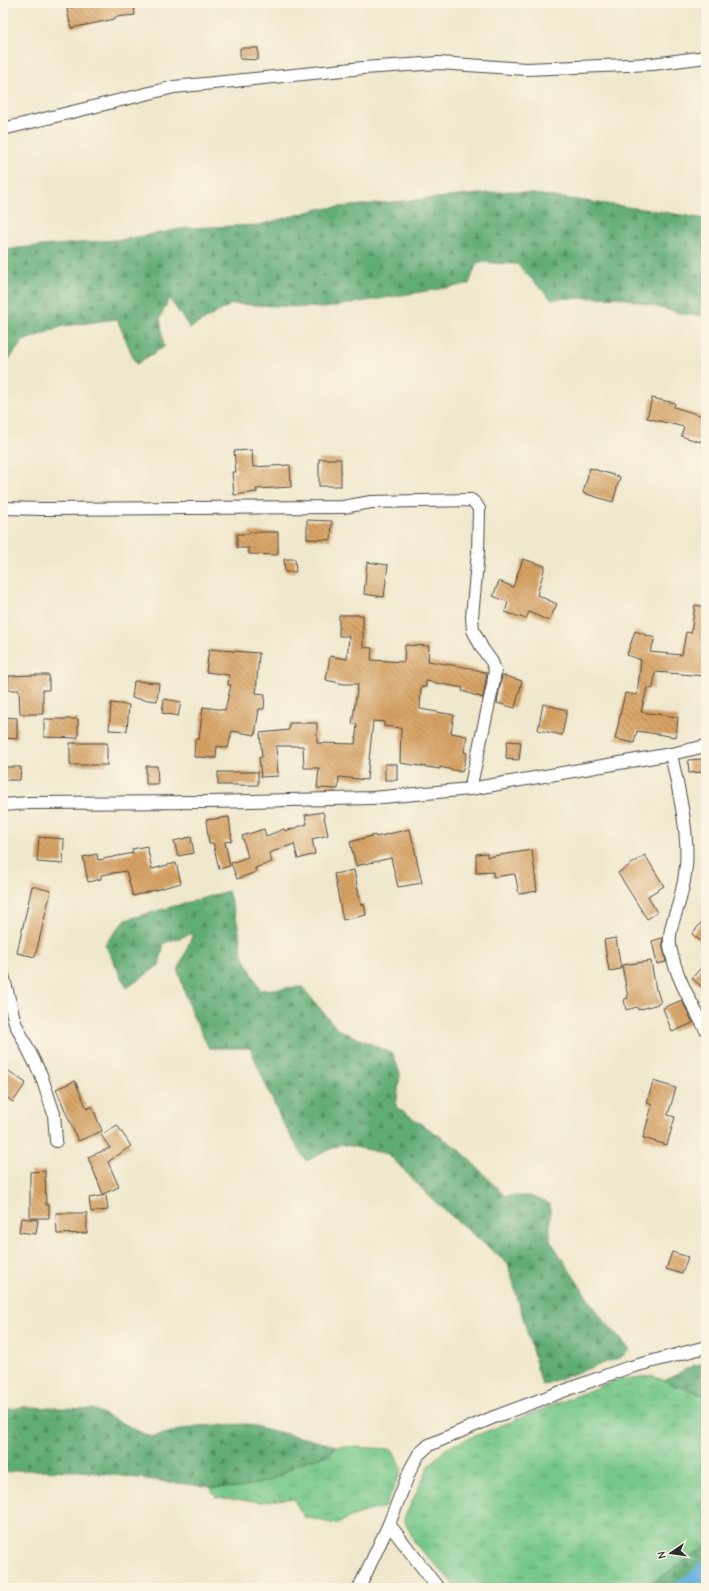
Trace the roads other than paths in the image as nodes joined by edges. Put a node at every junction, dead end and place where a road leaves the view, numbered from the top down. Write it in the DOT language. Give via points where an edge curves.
graph roads {
  1 [pos="706,57"];
  2 [pos="3,129"];
  3 [pos="3,508"];
  4 [pos="706,746"];
  5 [pos="671,754"];
  6 [pos="470,788"];
  7 [pos="3,805"];
  8 [pos="3,975"];
  9 [pos="706,1030"];
  10 [pos="56,1141"];
  11 [pos="706,1347"];
  12 [pos="389,1524"];
  13 [pos="359,1588"];
  14 [pos="438,1588"];
  1 -- 2 [label="street" via="653,64 526,69 439,63 174,87"];
  3 -- 6 [label="street" via="343,507 371,502 471,500 478,509 473,630 495,670"];
  4 -- 5 [label="street"];
  5 -- 6 [label="street"];
  5 -- 9 [label="street" via="679,790 686,842 686,864 670,933 670,944 675,967"];
  6 -- 7 [label="street" via="372,798"];
  8 -- 10 [label="street" via="15,1023 41,1075 54,1114"];
  11 -- 12 [label="street" via="627,1368 494,1417 429,1445 419,1454 411,1468"];
  12 -- 13 [label="street"];
  12 -- 14 [label="street"];
}
